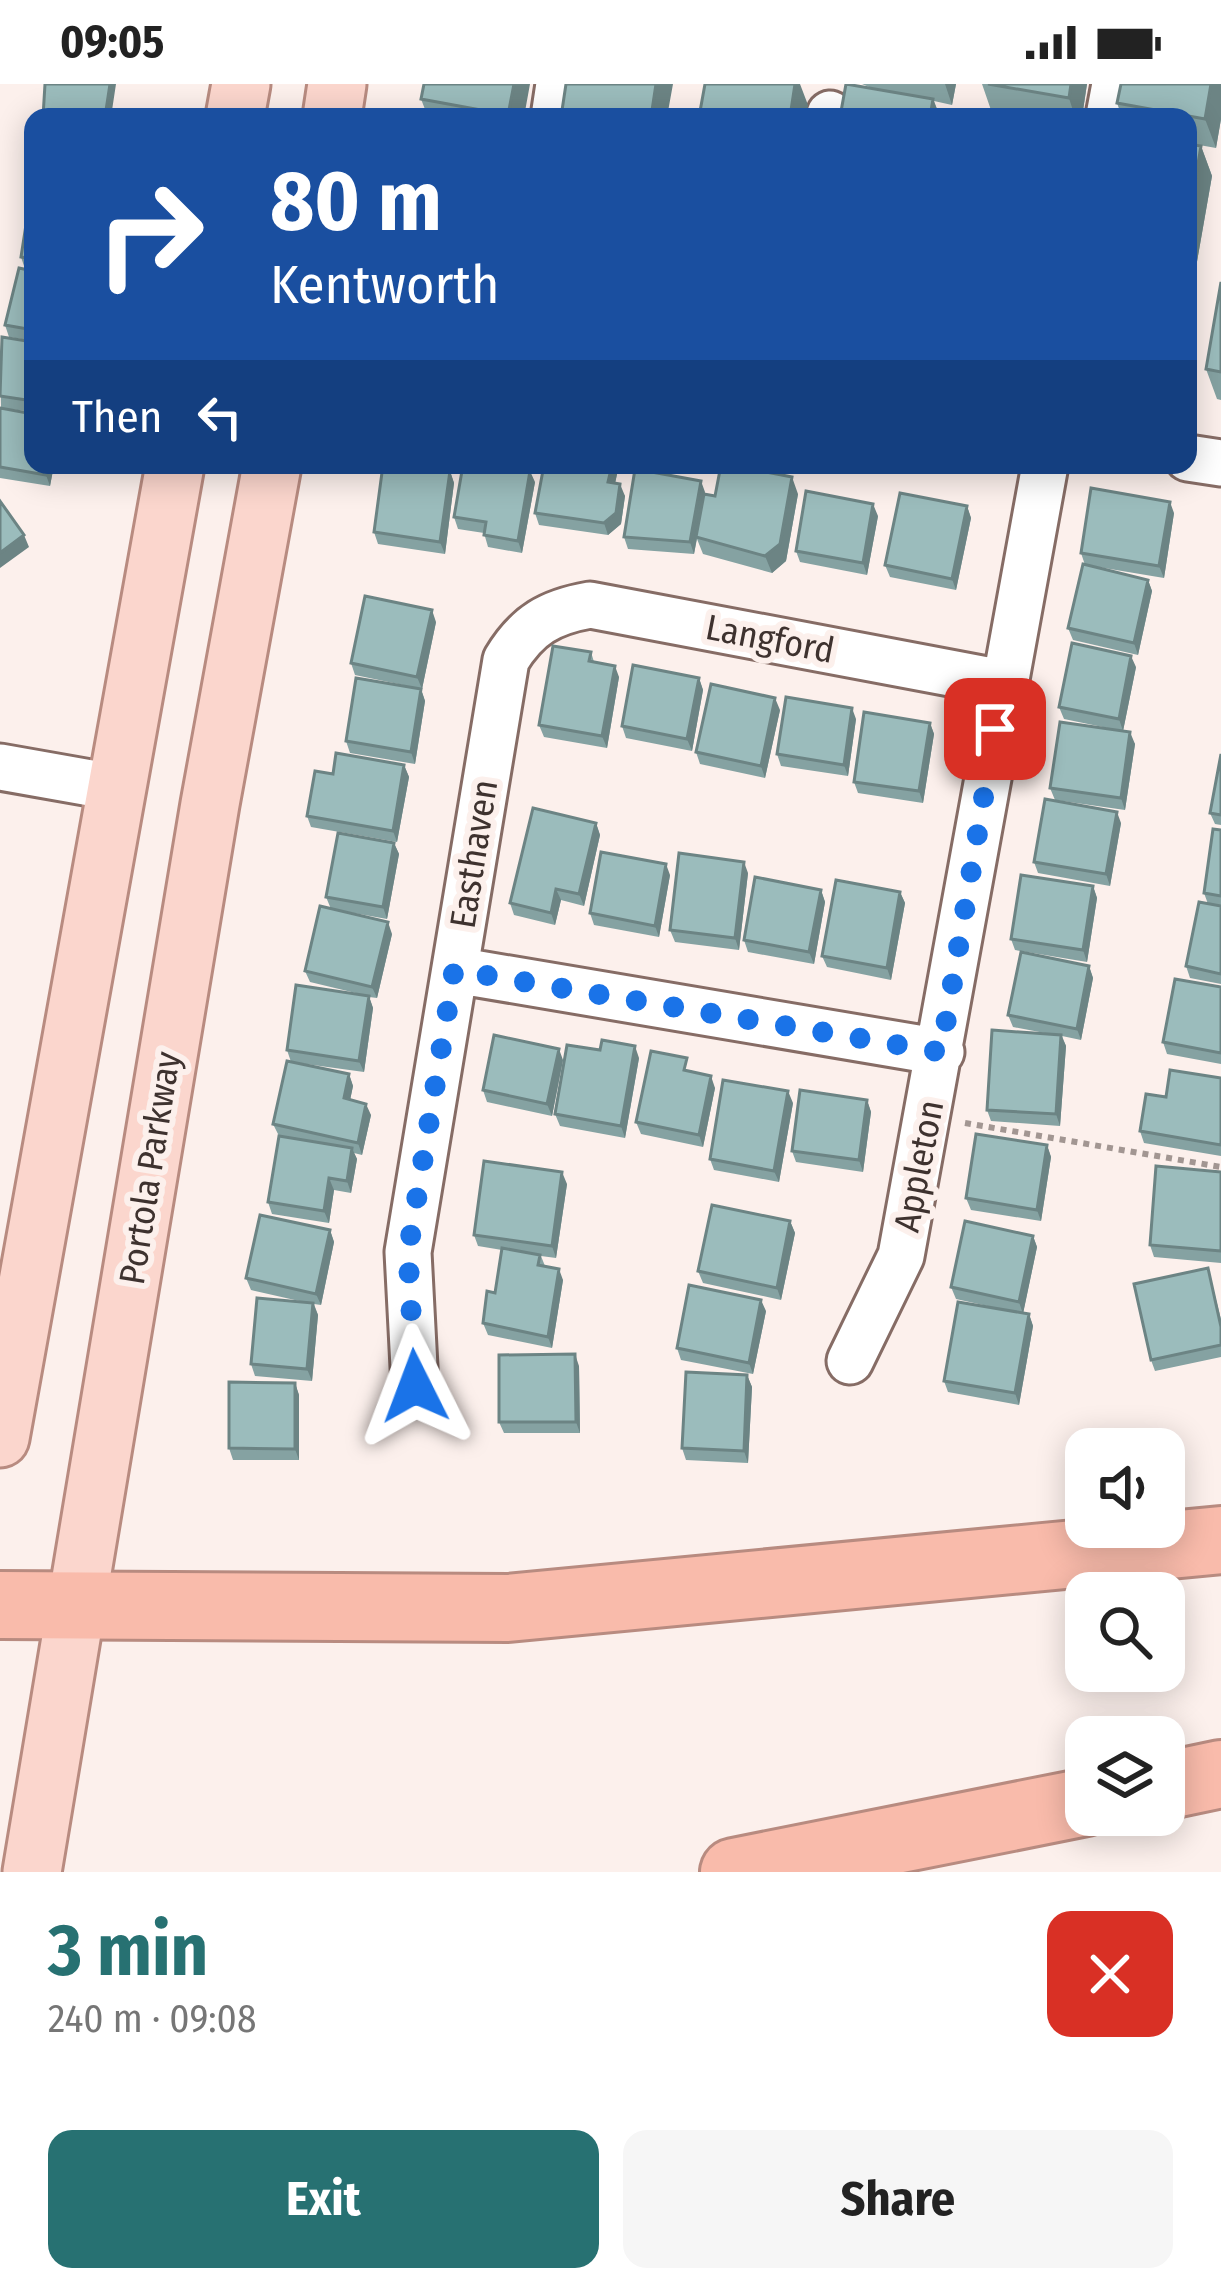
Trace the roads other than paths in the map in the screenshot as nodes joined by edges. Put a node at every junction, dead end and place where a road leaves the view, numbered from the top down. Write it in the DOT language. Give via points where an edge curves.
graph roads {
  1 [pos="173,474"];
  2 [pos="270,474"];
  3 [pos="1043,474"];
  4 [pos="539,620"];
  5 [pos="1004,683"];
  6 [pos="0,767"];
  7 [pos="119,788"];
  8 [pos="454,970"];
  9 [pos="941,1052"];
  10 [pos="850,1361"];
  11 [pos="415,1386"];
  12 [pos="0,1438"];
  13 [pos="1221,1540"];
  14 [pos="0,1605"];
  15 [pos="78,1608"];
  16 [pos="1221,1774"];
  17 [pos="1185,1782"];
  18 [pos="1065,1806"];
  19 [pos="32,1872"];
  20 [pos="734,1872"];
  1 -- 7 [label="main road"];
  2 -- 15 [label="main road, Portola Parkway"];
  3 -- 5 [label="street, Appleton"];
  4 -- 5 [label="street, Langford" via="590,605"];
  4 -- 8 [label="street, Easthaven" via="506,660"];
  5 -- 9 [label="street, Appleton"];
  6 -- 7 [label="street"];
  7 -- 12 [label="main road"];
  8 -- 9 [label="street"];
  8 -- 11 [label="street, Easthaven" via="408,1252"];
  9 -- 10 [label="street, Appleton" via="901,1256"];
  13 -- 15 [label="highway" via="508,1608"];
  14 -- 15 [label="highway"];
  15 -- 19 [label="main road, Portola Parkway"];
  16 -- 17 [label="highway"];
  18 -- 20 [label="highway"];
}
